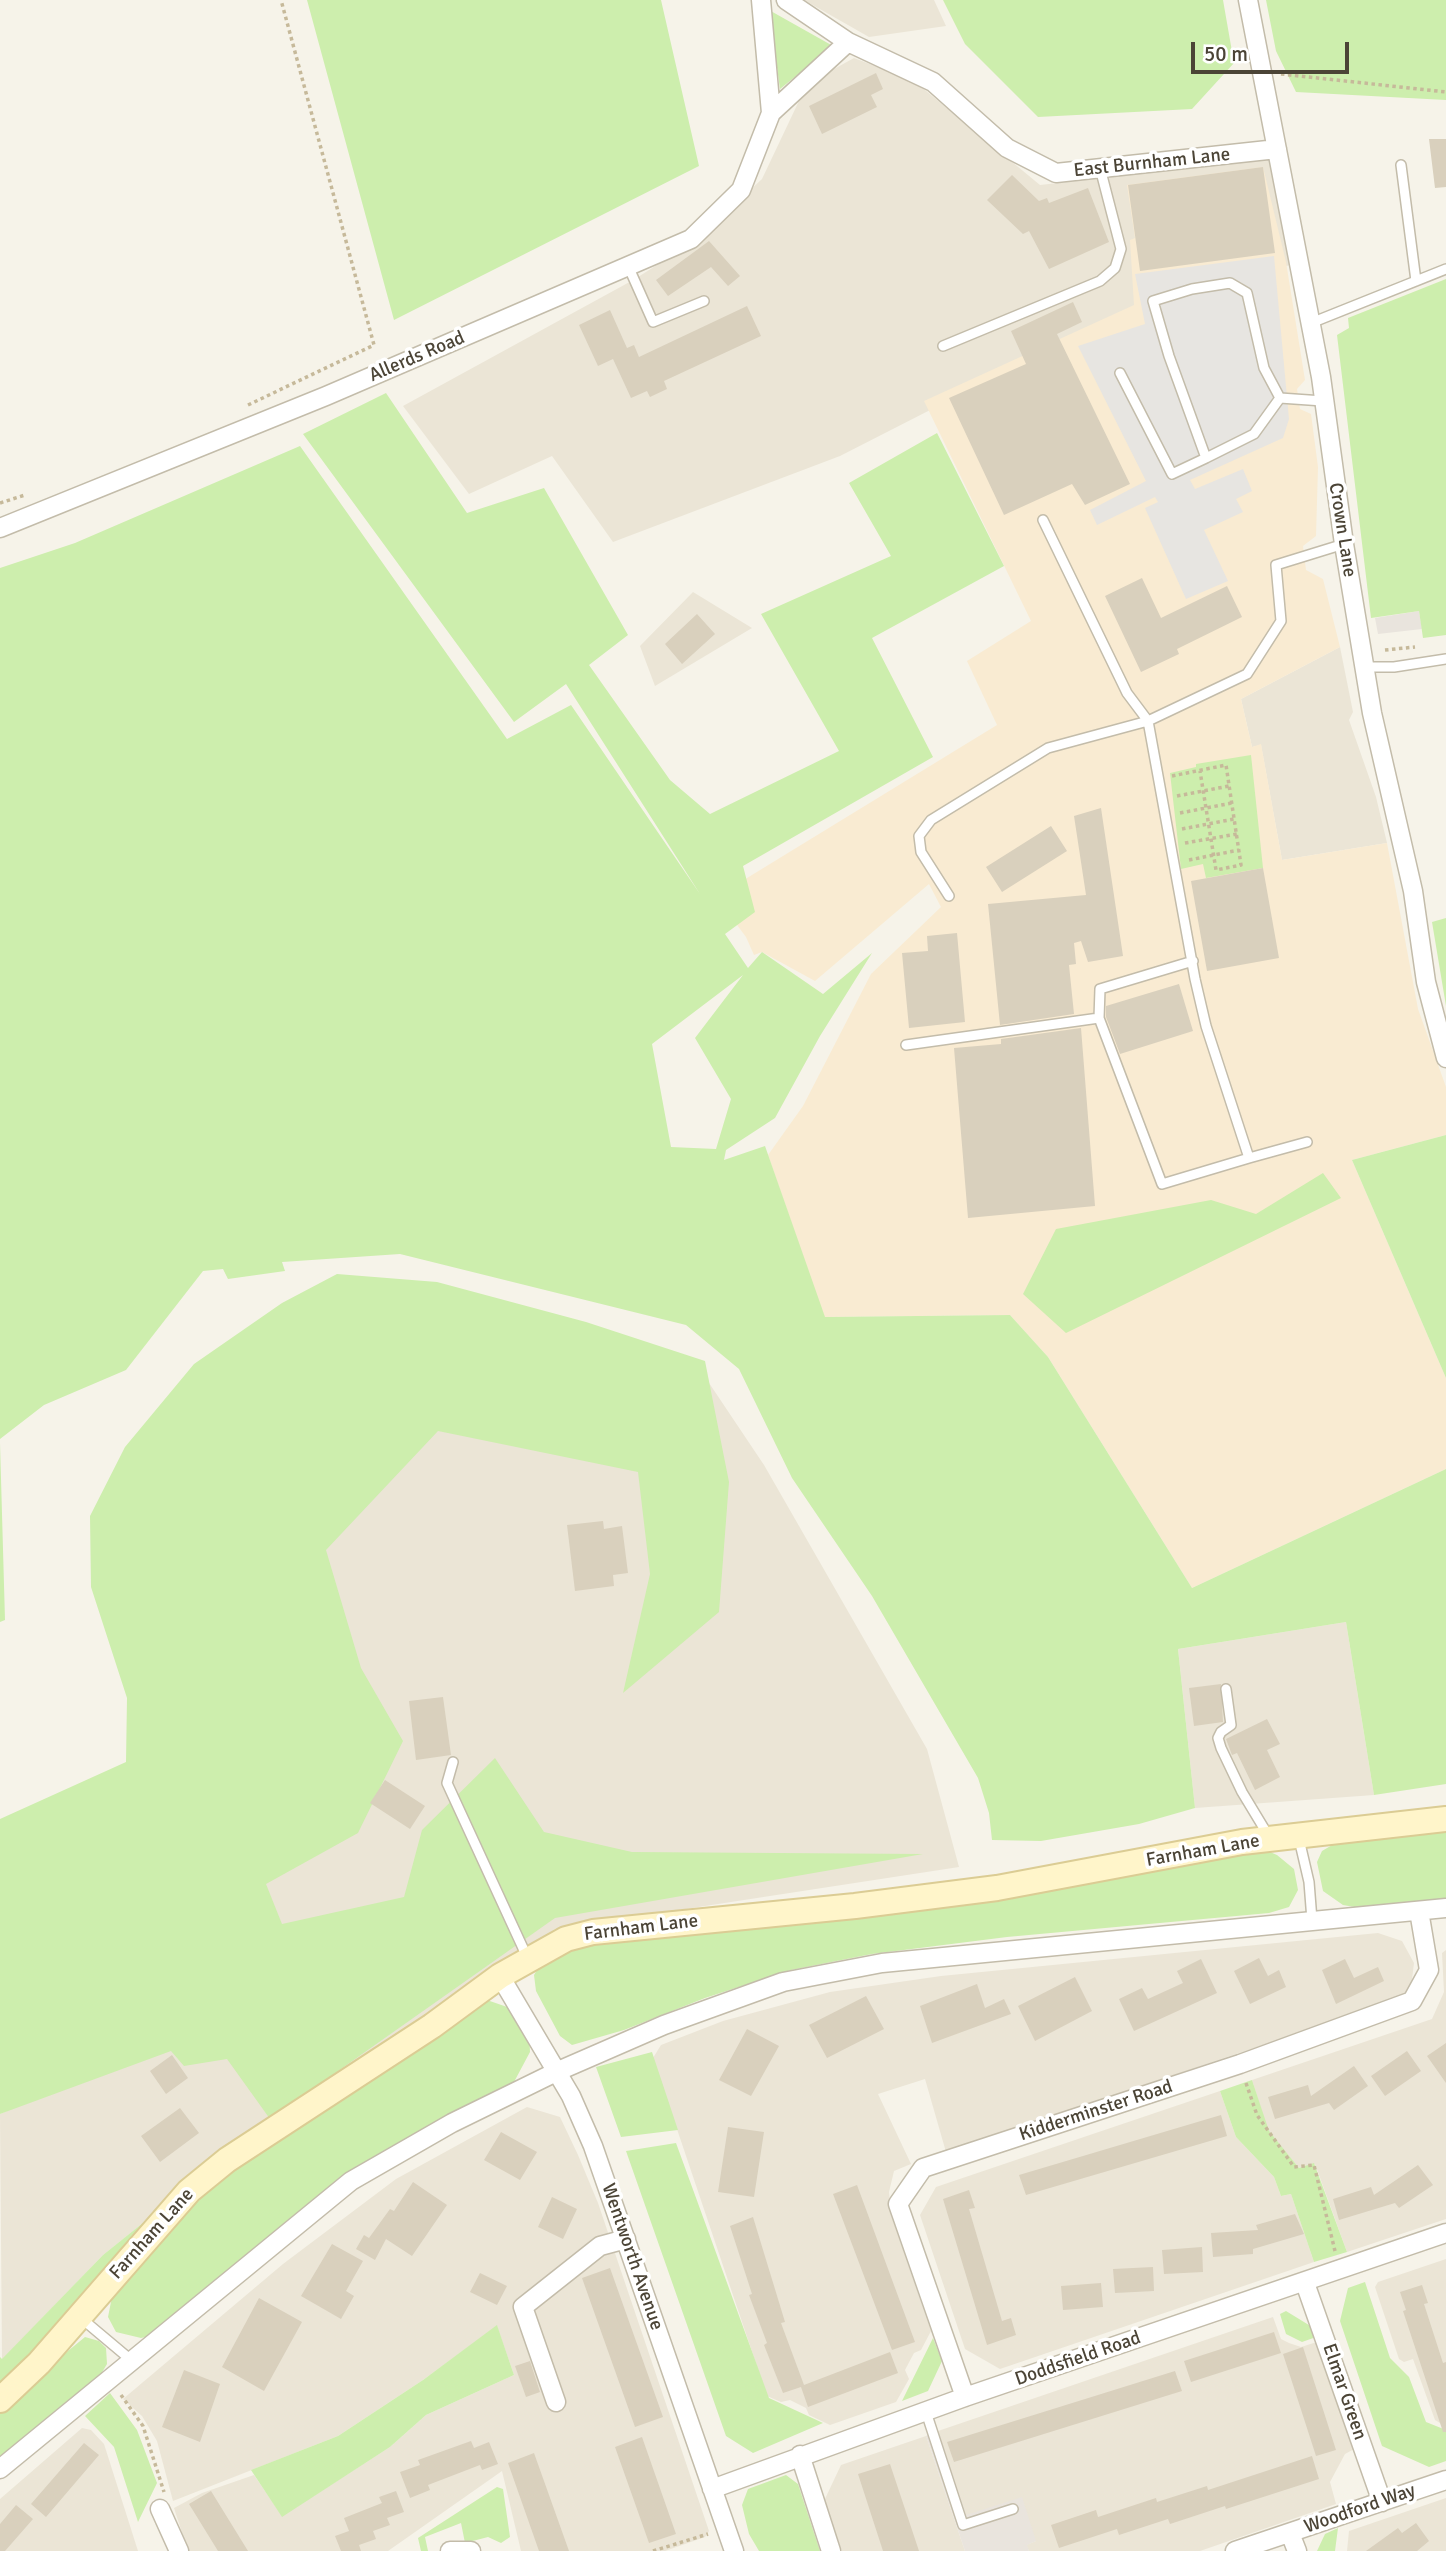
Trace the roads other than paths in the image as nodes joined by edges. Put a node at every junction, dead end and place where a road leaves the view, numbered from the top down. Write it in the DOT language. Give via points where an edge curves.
graph roads {
  1 [pos="761,0"];
  2 [pos="786,0"];
  3 [pos="1248,0"];
  4 [pos="848,42"];
  5 [pos="771,113"];
  6 [pos="1277,149"];
  7 [pos="1401,165"];
  8 [pos="1100,168"];
  9 [pos="629,268"];
  10 [pos="1446,269"];
  11 [pos="1416,281"];
  12 [pos="704,300"];
  13 [pos="1311,323"];
  14 [pos="943,346"];
  15 [pos="1120,373"];
  16 [pos="1280,397"];
  17 [pos="1323,401"];
  18 [pos="1206,458"];
  19 [pos="1043,520"];
  20 [pos="0,528"];
  21 [pos="1344,544"];
  22 [pos="1446,659"];
  23 [pos="1363,660"];
  24 [pos="1148,721"];
  25 [pos="949,896"];
  26 [pos="1193,961"];
  27 [pos="1099,1018"];
  28 [pos="906,1045"];
  29 [pos="1446,1058"];
  30 [pos="1307,1142"];
  31 [pos="1249,1158"];
  32 [pos="1226,1689"];
  33 [pos="453,1762"];
  34 [pos="1446,1819"];
  35 [pos="1298,1837"];
  36 [pos="1271,1839"];
  37 [pos="1446,1908"];
  38 [pos="1419,1910"];
  39 [pos="1312,1920"];
  40 [pos="528,1959"];
  41 [pos="500,1976"];
  42 [pos="556,2072"];
  43 [pos="1446,2234"];
  44 [pos="626,2239"];
  45 [pos="1305,2283"];
  46 [pos="79,2317"];
  47 [pos="131,2360"];
  48 [pos="965,2397"];
  49 [pos="0,2400"];
  50 [pos="556,2402"];
  51 [pos="926,2412"];
  52 [pos="800,2455"];
  53 [pos="0,2469"];
  54 [pos="1446,2480"];
  55 [pos="712,2489"];
  56 [pos="1382,2502"];
  57 [pos="160,2509"];
  58 [pos="1013,2509"];
  59 [pos="1290,2533"];
  60 [pos="179,2551"];
  61 [pos="450,2551"];
  62 [pos="471,2551"];
  63 [pos="734,2551"];
  64 [pos="831,2551"];
  65 [pos="1235,2551"];
  66 [pos="1297,2551"];
  1 -- 5 [label="street, Allerds Road"];
  2 -- 4 [label="street, East Burnham Lane"];
  3 -- 6 [label="street, Crown Lane"];
  4 -- 5 [label="street, Allerds Road"];
  4 -- 8 [label="street, East Burnham Lane" via="933,82 1007,148 1056,173"];
  5 -- 9 [label="street, Allerds Road" via="741,190 691,239"];
  6 -- 8 [label="street, East Burnham Lane"];
  6 -- 13 [label="street, Crown Lane"];
  7 -- 11 [label="lane"];
  8 -- 14 [label="lane" via="1121,249 1115,268 1100,281"];
  9 -- 12 [label="lane" via="653,322"];
  9 -- 20 [label="street, Allerds Road"];
  10 -- 11 [label="lane"];
  11 -- 13 [label="lane"];
  13 -- 17 [label="street, Crown Lane"];
  15 -- 18 [label="lane" via="1172,474"];
  16 -- 17 [label="lane"];
  16 -- 18 [label="lane" via="1254,434"];
  16 -- 18 [label="lane" via="1264,369 1247,293 1230,283 1153,301"];
  17 -- 21 [label="street, Crown Lane"];
  19 -- 24 [label="lane" via="1127,693"];
  21 -- 23 [label="street, Crown Lane"];
  21 -- 24 [label="lane" via="1276,565 1280,621 1247,674"];
  22 -- 23 [label="lane" via="1394,667"];
  23 -- 29 [label="street, Crown Lane" via="1413,891 1426,982"];
  24 -- 25 [label="lane" via="1048,748 931,820 919,836 921,852"];
  24 -- 26 [label="lane"];
  26 -- 27 [label="lane" via="1100,989"];
  26 -- 31 [label="lane" via="1206,1026"];
  27 -- 28 [label="lane"];
  27 -- 31 [label="lane" via="1162,1184"];
  30 -- 31 [label="lane"];
  32 -- 36 [label="lane" via="1232,1717 1231,1725 1218,1738 1220,1748"];
  33 -- 40 [label="lane" via="447,1783"];
  34 -- 35 [label="street, Farnham Lane"];
  35 -- 36 [label="street, Farnham Lane"];
  35 -- 39 [label="lane"];
  36 -- 40 [label="street, Farnham Lane" via="997,1888 593,1932 566,1939"];
  37 -- 38 [label="street"];
  38 -- 39 [label="street"];
  38 -- 48 [label="street, Kidderminster Road" via="1429,1970 1412,2001 1240,2064 923,2168 898,2204"];
  39 -- 42 [label="street" via="882,1963 783,1982 664,2025"];
  40 -- 41 [label="street, Farnham Lane"];
  41 -- 42 [label="street, Wentworth Avenue"];
  41 -- 46 [label="street, Farnham Lane" via="227,2160 189,2191"];
  42 -- 44 [label="street, Wentworth Avenue" via="593,2146"];
  42 -- 47 [label="street" via="452,2123 351,2181"];
  43 -- 45 [label="street, Doddsfield Road"];
  44 -- 50 [label="street" via="600,2246 523,2307"];
  44 -- 55 [label="street, Wentworth Avenue"];
  45 -- 48 [label="street, Doddsfield Road"];
  45 -- 56 [label="street, Elmar Green"];
  46 -- 47 [label="lane"];
  46 -- 49 [label="street, Farnham Lane"];
  47 -- 53 [label="street"];
  48 -- 51 [label="street, Doddsfield Road"];
  51 -- 52 [label="street, Doddsfield Road"];
  51 -- 58 [label="lane" via="963,2525"];
  52 -- 55 [label="street, Doddsfield Road"];
  52 -- 64 [label="street"];
  54 -- 56 [label="street, Woodford Way"];
  55 -- 63 [label="street, Wentworth Avenue"];
  56 -- 59 [label="street, Woodford Way"];
  57 -- 60 [label="street"];
  59 -- 65 [label="street, Woodford Way"];
  59 -- 66 [label="street"];
  61 -- 62 [label="street"];
}
